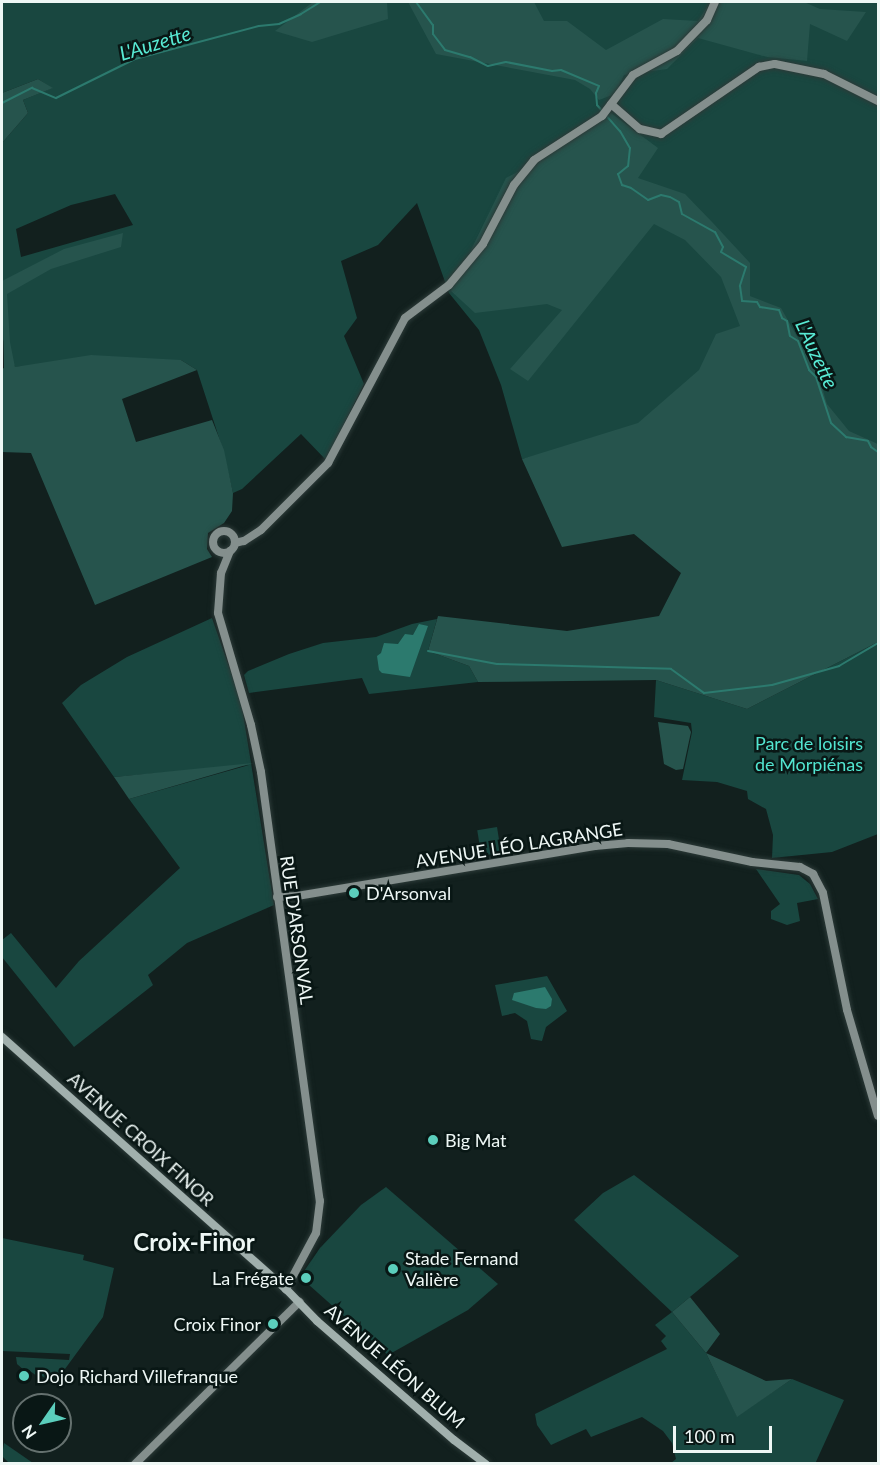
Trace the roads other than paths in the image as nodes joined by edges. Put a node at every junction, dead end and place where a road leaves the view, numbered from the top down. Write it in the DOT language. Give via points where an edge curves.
graph roads {
  1 [pos="715,2"];
  2 [pos="879,101"];
  3 [pos="610,106"];
  4 [pos="235,543"];
  5 [pos="216,550"];
  6 [pos="230,551"];
  7 [pos="221,573"];
  8 [pos="277,897"];
  9 [pos="2,1037"];
  10 [pos="879,1116"];
  11 [pos="286,1289"];
  12 [pos="299,1302"];
  13 [pos="135,1464"];
  14 [pos="486,1464"];
  1 -- 3 [label="street" via="707,20 692,37 677,51 633,75"];
  2 -- 3 [label="street" via="824,74 775,64 759,67 662,134 640,129"];
  3 -- 4 [label="street" via="602,116 534,160 514,185 483,244 449,285 405,318 328,463 261,531"];
  4 -- 5 [label="street" via="231,534 219,533 213,540"];
  4 -- 6 [label="street"];
  5 -- 6 [label="street"];
  5 -- 7 [label="street, RUE D'ARSONVAL"];
  6 -- 7 [label="street, RUE D'ARSONVAL"];
  7 -- 8 [label="street, RUE D'ARSONVAL" via="218,612 257,753"];
  8 -- 10 [label="street, AVENUE LÉO LAGRANGE" via="628,843 668,844 763,864 800,867 813,874 823,893 857,1048"];
  8 -- 11 [label="street, RUE D'ARSONVAL" via="320,1201 316,1233"];
  9 -- 11 [label="main road, AVENUE CROIX FINOR"];
  11 -- 12 [label="main road, AVENUE LÉON BLUM"];
  12 -- 13 [label="street"];
  12 -- 14 [label="main road, AVENUE LÉON BLUM"];
}
